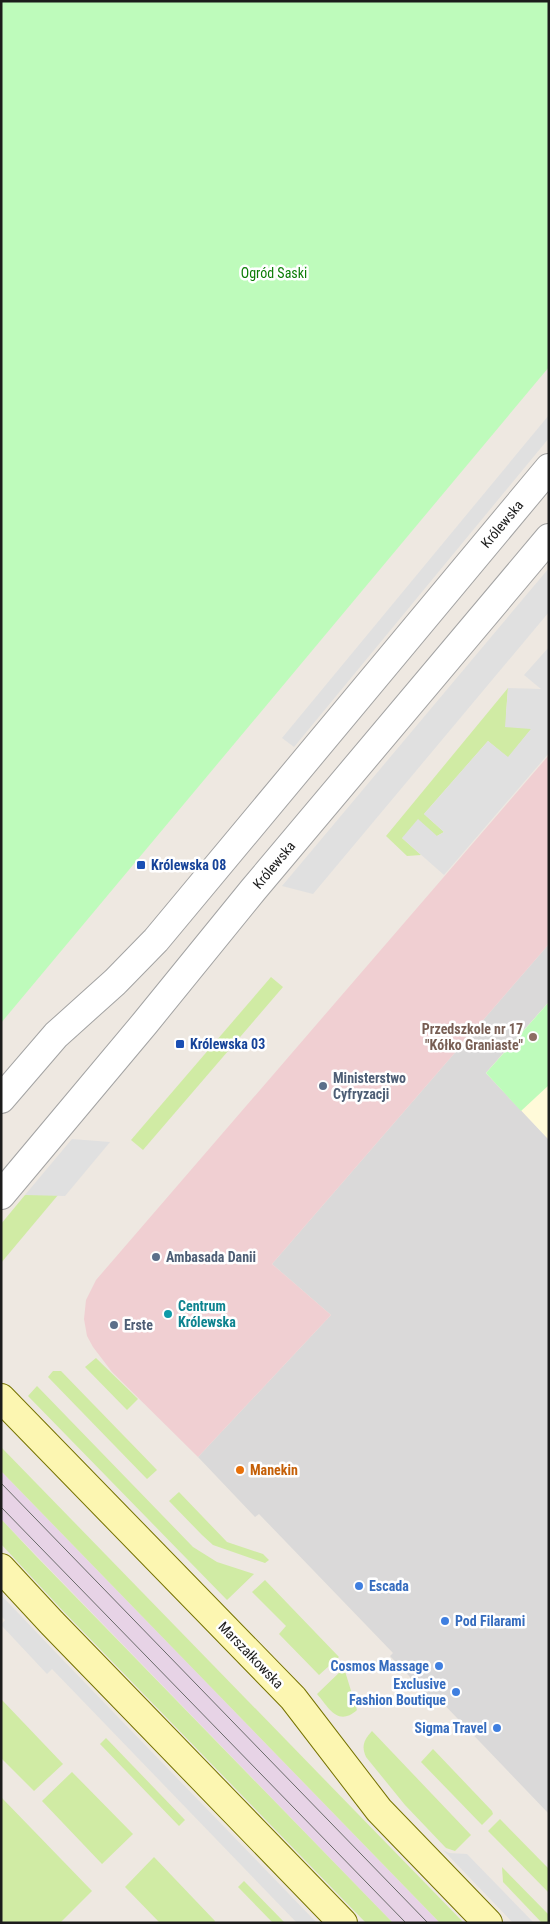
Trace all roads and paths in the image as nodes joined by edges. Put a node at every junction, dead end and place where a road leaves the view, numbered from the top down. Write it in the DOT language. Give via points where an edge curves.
graph roads {
  1 [pos="549,468"];
  2 [pos="549,538"];
  3 [pos="1,1099"];
  4 [pos="1,1195"];
  5 [pos="1,1398"];
  6 [pos="1,1568"];
  7 [pos="343,1923"];
  8 [pos="488,1923"];
  1 -- 3 [label="street, Królewska" via="156,940 56,1035"];
  2 -- 4 [label="street, Królewska"];
  5 -- 8 [label="main road, Marszałkowska" via="292,1698 379,1810"];
  6 -- 7 [label="main road"];
}
